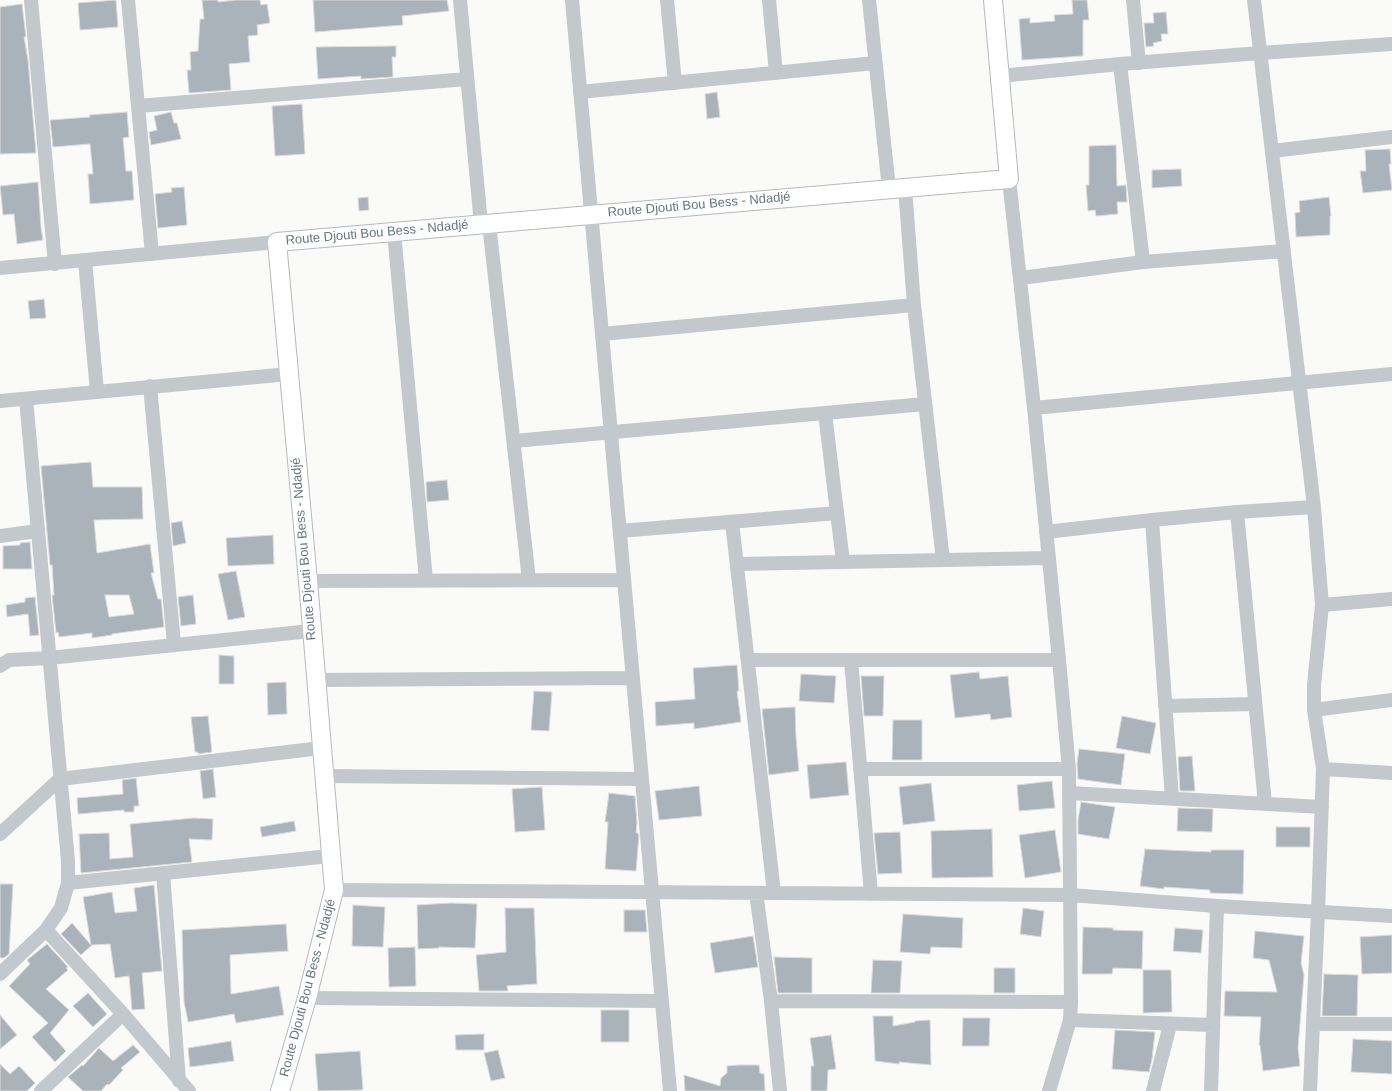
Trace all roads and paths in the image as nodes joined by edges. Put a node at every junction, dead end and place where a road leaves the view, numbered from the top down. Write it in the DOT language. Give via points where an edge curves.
graph roads {
  1 [pos="31,0"];
  2 [pos="128,0"];
  3 [pos="460,0"];
  4 [pos="572,0"];
  5 [pos="667,0"];
  6 [pos="769,0"];
  7 [pos="869,0"];
  8 [pos="993,0"];
  9 [pos="1133,0"];
  10 [pos="1254,0"];
  11 [pos="1392,44"];
  12 [pos="1260,53"];
  13 [pos="875,63"];
  14 [pos="1140,63"];
  15 [pos="1120,64"];
  16 [pos="776,73"];
  17 [pos="1000,76"];
  18 [pos="467,79"];
  19 [pos="675,83"];
  20 [pos="580,92"];
  21 [pos="138,106"];
  22 [pos="1392,137"];
  23 [pos="1272,151"];
  24 [pos="1009,179"];
  25 [pos="897,188"];
  26 [pos="591,214"];
  27 [pos="485,224"];
  28 [pos="394,232"];
  29 [pos="277,242"];
  30 [pos="1284,250"];
  31 [pos="152,254"];
  32 [pos="85,261"];
  33 [pos="1143,262"];
  34 [pos="55,264"];
  35 [pos="0,268"];
  36 [pos="1021,278"];
  37 [pos="914,305"];
  38 [pos="602,334"];
  39 [pos="289,374"];
  40 [pos="1392,374"];
  41 [pos="1299,382"];
  42 [pos="150,386"];
  43 [pos="97,391"];
  44 [pos="26,399"];
  45 [pos="0,401"];
  46 [pos="925,404"];
  47 [pos="1034,408"];
  48 [pos="825,413"];
  49 [pos="611,432"];
  50 [pos="514,441"];
  51 [pos="1314,507"];
  52 [pos="1237,512"];
  53 [pos="837,513"];
  54 [pos="1152,520"];
  55 [pos="732,522"];
  56 [pos="38,531"];
  57 [pos="620,531"];
  58 [pos="1046,532"];
  59 [pos="0,536"];
  60 [pos="1049,558"];
  61 [pos="944,560"];
  62 [pos="843,562"];
  63 [pos="737,564"];
  64 [pos="426,580"];
  65 [pos="529,580"];
  66 [pos="624,580"];
  67 [pos="308,581"];
  68 [pos="1392,599"];
  69 [pos="1322,605"];
  70 [pos="311,631"];
  71 [pos="174,644"];
  72 [pos="49,658"];
  73 [pos="748,660"];
  74 [pos="851,660"];
  75 [pos="1059,660"];
  76 [pos="0,666"];
  77 [pos="633,678"];
  78 [pos="315,680"];
  79 [pos="1392,700"];
  80 [pos="1255,704"];
  81 [pos="1165,706"];
  82 [pos="1314,710"];
  83 [pos="321,748"];
  84 [pos="860,769"];
  85 [pos="1323,769"];
  86 [pos="1068,770"];
  87 [pos="1392,773"];
  88 [pos="324,776"];
  89 [pos="60,779"];
  90 [pos="642,779"];
  91 [pos="1069,793"];
  92 [pos="1172,798"];
  93 [pos="1265,804"];
  94 [pos="1322,807"];
  95 [pos="0,834"];
  96 [pos="330,856"];
  97 [pos="163,873"];
  98 [pos="68,883"];
  99 [pos="334,890"];
  100 [pos="652,893"];
  101 [pos="756,893"];
  102 [pos="774,893"];
  103 [pos="871,894"];
  104 [pos="1070,895"];
  105 [pos="1217,906"];
  106 [pos="1318,912"];
  107 [pos="1392,916"];
  108 [pos="46,930"];
  109 [pos="0,974"];
  110 [pos="307,998"];
  111 [pos="662,1001"];
  112 [pos="771,1001"];
  113 [pos="1071,1002"];
  114 [pos="123,1014"];
  115 [pos="1070,1020"];
  116 [pos="1313,1024"];
  117 [pos="1392,1024"];
  118 [pos="1170,1025"];
  119 [pos="1213,1025"];
  120 [pos="184,1086"];
  121 [pos="42,1091"];
  122 [pos="280,1091"];
  123 [pos="670,1091"];
  124 [pos="780,1091"];
  125 [pos="1050,1091"];
  126 [pos="1153,1091"];
  127 [pos="1211,1091"];
  128 [pos="1310,1091"];
  1 -- 34 [label="street"];
  2 -- 21 [label="street"];
  3 -- 18 [label="street"];
  4 -- 20 [label="street"];
  5 -- 19 [label="street"];
  6 -- 16 [label="street"];
  7 -- 13 [label="street"];
  8 -- 17 [label="main road"];
  9 -- 14 [label="street"];
  10 -- 12 [label="street"];
  11 -- 12 [label="street"];
  12 -- 14 [label="street"];
  12 -- 23 [label="street"];
  13 -- 16 [label="street"];
  13 -- 25 [label="street"];
  14 -- 15 [label="street"];
  15 -- 17 [label="street"];
  15 -- 33 [label="street"];
  16 -- 19 [label="street"];
  17 -- 24 [label="main road"];
  18 -- 21 [label="street"];
  18 -- 27 [label="street"];
  19 -- 20 [label="street"];
  20 -- 26 [label="street"];
  21 -- 31 [label="street"];
  22 -- 23 [label="street"];
  23 -- 30 [label="street"];
  24 -- 25 [label="main road, Route Djouti Bou Bess - Ndadjé"];
  24 -- 36 [label="street"];
  25 -- 26 [label="main road, Route Djouti Bou Bess - Ndadjé"];
  25 -- 37 [label="street"];
  26 -- 27 [label="main road, Route Djouti Bou Bess - Ndadjé"];
  26 -- 38 [label="street"];
  27 -- 28 [label="main road, Route Djouti Bou Bess - Ndadjé"];
  27 -- 50 [label="street"];
  28 -- 29 [label="main road, Route Djouti Bou Bess - Ndadjé"];
  28 -- 64 [label="street"];
  29 -- 31 [label="street"];
  29 -- 39 [label="main road, Route Djouti Bou Bess - Ndadjé"];
  30 -- 33 [label="street"];
  30 -- 41 [label="street"];
  31 -- 32 [label="street"];
  32 -- 34 [label="street"];
  32 -- 43 [label="street"];
  33 -- 36 [label="street"];
  34 -- 35 [label="street"];
  36 -- 47 [label="street"];
  37 -- 38 [label="street"];
  37 -- 46 [label="street"];
  38 -- 49 [label="street"];
  39 -- 42 [label="street"];
  39 -- 67 [label="main road, Route Djouti Bou Bess - Ndadjé"];
  40 -- 41 [label="street"];
  41 -- 47 [label="street"];
  41 -- 51 [label="street"];
  42 -- 43 [label="street"];
  42 -- 71 [label="street"];
  43 -- 44 [label="street"];
  44 -- 45 [label="street"];
  44 -- 56 [label="street"];
  46 -- 48 [label="street"];
  46 -- 61 [label="street"];
  47 -- 58 [label="street"];
  48 -- 49 [label="street"];
  48 -- 53 [label="street"];
  49 -- 50 [label="street"];
  49 -- 57 [label="street"];
  50 -- 65 [label="street"];
  51 -- 52 [label="street"];
  51 -- 69 [label="street"];
  52 -- 54 [label="street"];
  52 -- 80 [label="street"];
  53 -- 55 [label="street"];
  53 -- 62 [label="street"];
  54 -- 58 [label="street"];
  54 -- 81 [label="street"];
  55 -- 57 [label="street"];
  55 -- 63 [label="street"];
  56 -- 59 [label="street"];
  56 -- 72 [label="street"];
  57 -- 66 [label="street"];
  58 -- 60 [label="street"];
  60 -- 61 [label="street"];
  60 -- 75 [label="street"];
  61 -- 62 [label="street"];
  62 -- 63 [label="street"];
  63 -- 73 [label="street"];
  64 -- 65 [label="street"];
  64 -- 67 [label="street"];
  65 -- 66 [label="street"];
  66 -- 77 [label="street"];
  67 -- 70 [label="main road, Route Djouti Bou Bess - Ndadjé"];
  68 -- 69 [label="street"];
  69 -- 82 [label="street"];
  70 -- 71 [label="street"];
  70 -- 78 [label="main road, Route Djouti Bou Bess - Ndadjé"];
  71 -- 72 [label="street"];
  72 -- 76 [label="street" via="9,660"];
  72 -- 89 [label="street"];
  73 -- 74 [label="street"];
  73 -- 102 [label="street"];
  74 -- 75 [label="street"];
  74 -- 84 [label="street"];
  75 -- 86 [label="street"];
  77 -- 78 [label="street"];
  77 -- 90 [label="street"];
  78 -- 83 [label="main road, Route Djouti Bou Bess - Ndadjé"];
  79 -- 82 [label="street"];
  80 -- 81 [label="street"];
  80 -- 93 [label="street"];
  81 -- 92 [label="street"];
  82 -- 85 [label="street"];
  83 -- 88 [label="main road, Route Djouti Bou Bess - Ndadjé"];
  83 -- 89 [label="street"];
  84 -- 86 [label="street"];
  84 -- 103 [label="street"];
  85 -- 87 [label="street"];
  85 -- 94 [label="street"];
  86 -- 91 [label="street"];
  88 -- 90 [label="street"];
  88 -- 96 [label="main road, Route Djouti Bou Bess - Ndadjé"];
  89 -- 95 [label="street"];
  89 -- 98 [label="street"];
  90 -- 100 [label="street"];
  91 -- 92 [label="street"];
  91 -- 104 [label="street"];
  92 -- 93 [label="street"];
  93 -- 94 [label="street"];
  94 -- 106 [label="street"];
  96 -- 97 [label="street"];
  96 -- 99 [label="main road, Route Djouti Bou Bess - Ndadjé"];
  97 -- 98 [label="street"];
  97 -- 120 [label="street"];
  98 -- 108 [label="street" via="61,908"];
  99 -- 100 [label="street"];
  99 -- 110 [label="main road, Route Djouti Bou Bess - Ndadjé"];
  100 -- 101 [label="street"];
  100 -- 111 [label="street"];
  101 -- 102 [label="street"];
  101 -- 112 [label="street"];
  102 -- 103 [label="street"];
  103 -- 104 [label="street"];
  104 -- 105 [label="street"];
  104 -- 113 [label="street"];
  105 -- 106 [label="street"];
  105 -- 119 [label="street"];
  106 -- 107 [label="street"];
  106 -- 116 [label="street"];
  108 -- 109 [label="street"];
  108 -- 114 [label="street"];
  110 -- 111 [label="street"];
  110 -- 122 [label="main road, Route Djouti Bou Bess - Ndadjé"];
  111 -- 123 [label="street"];
  112 -- 113 [label="street"];
  112 -- 124 [label="street"];
  113 -- 115 [label="street"];
  114 -- 120 [label="street"];
  114 -- 121 [label="street"];
  115 -- 118 [label="street"];
  115 -- 125 [label="street"];
  116 -- 117 [label="street"];
  116 -- 128 [label="street"];
  118 -- 119 [label="street"];
  118 -- 126 [label="street"];
  119 -- 127 [label="street"];
}
